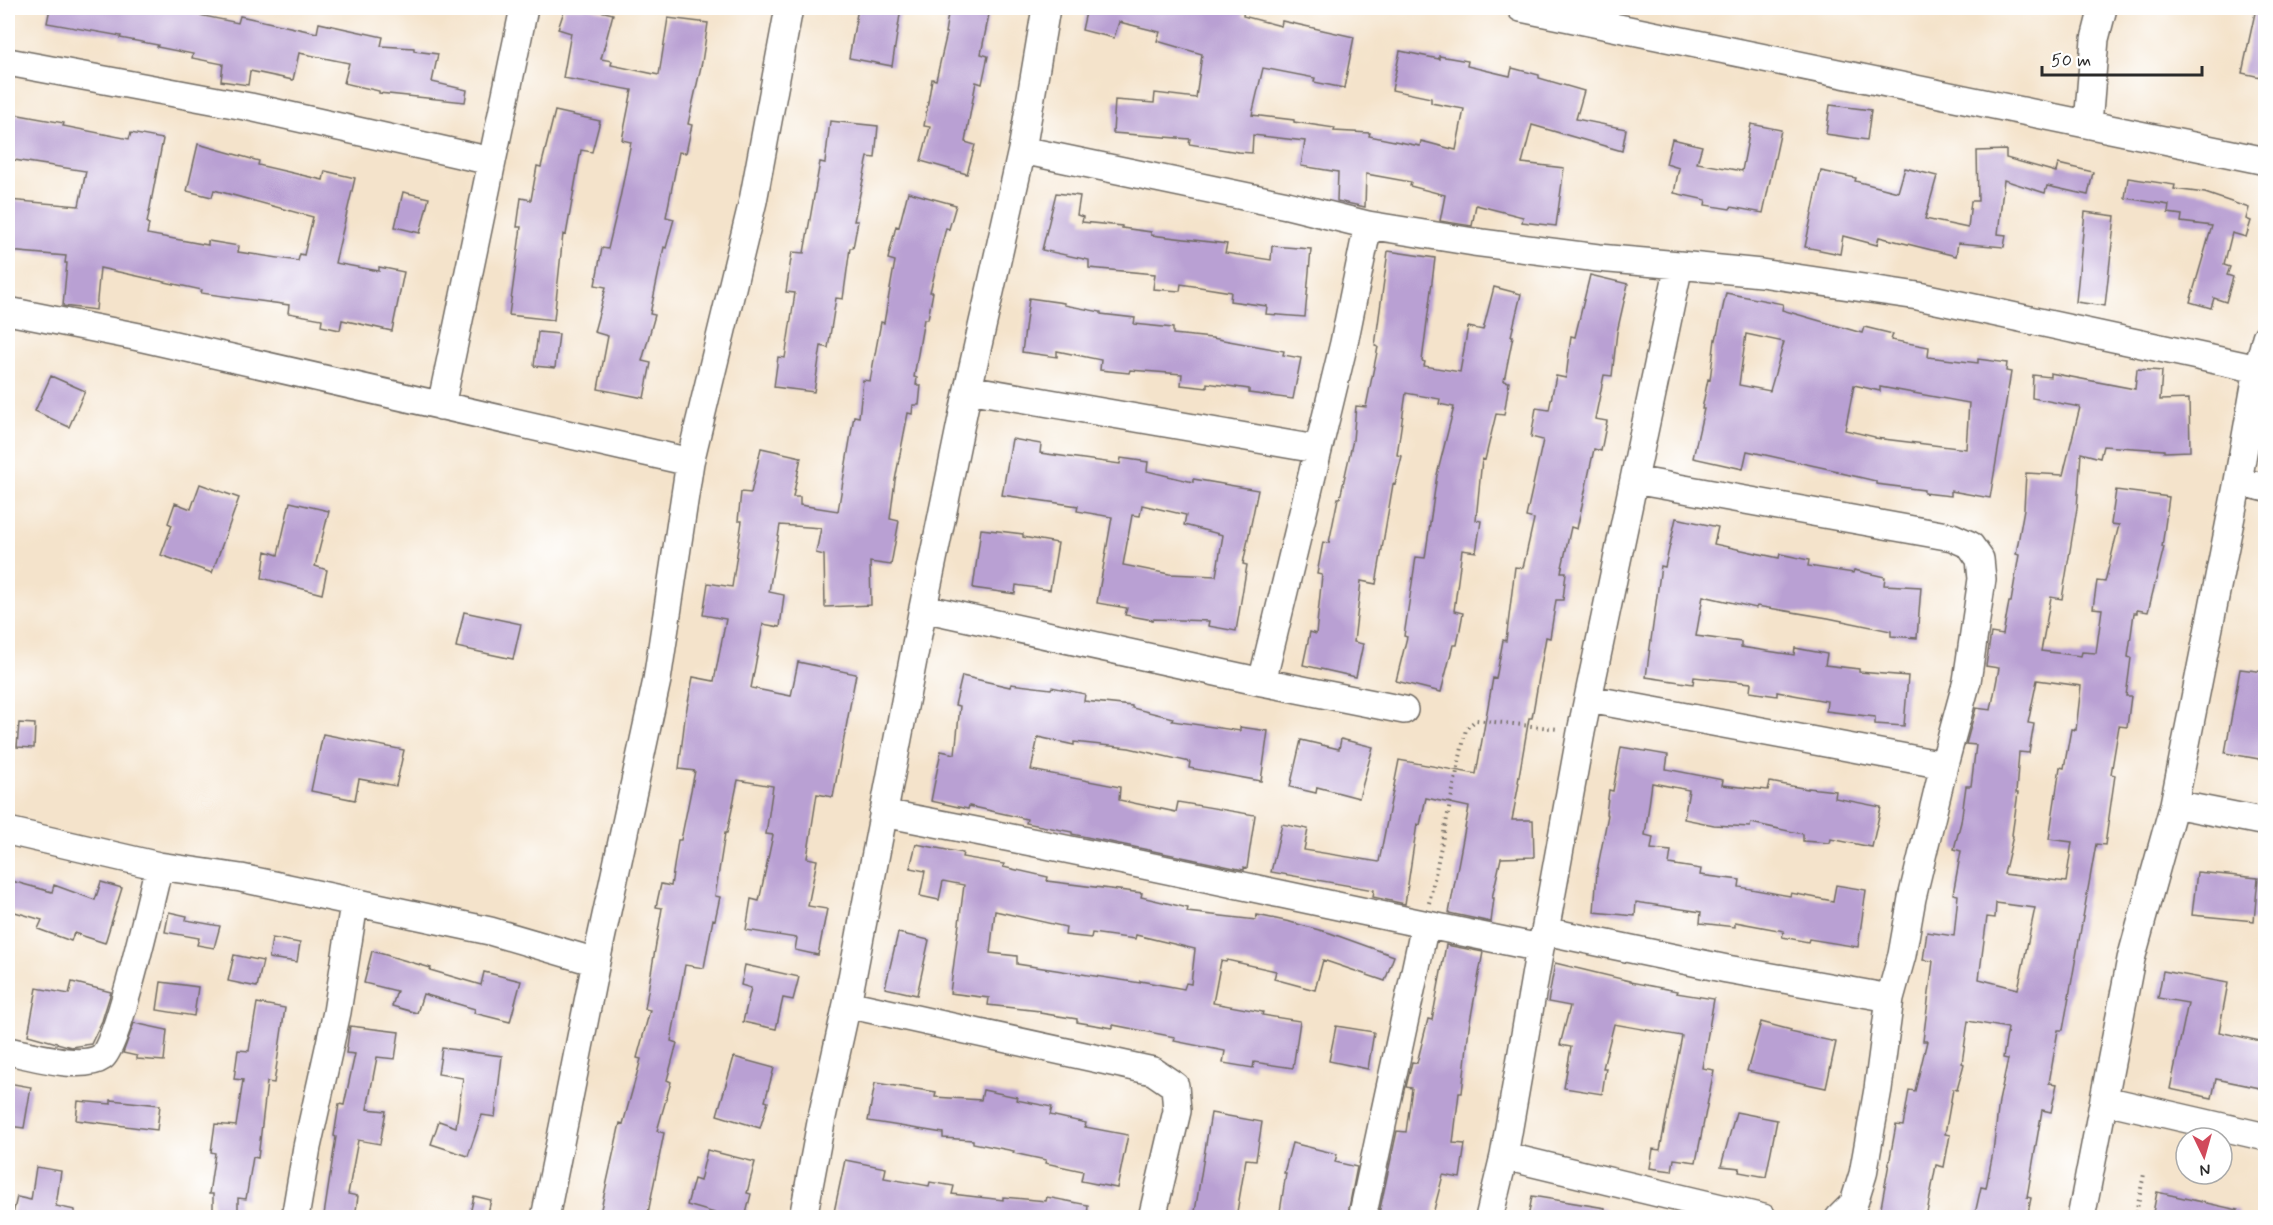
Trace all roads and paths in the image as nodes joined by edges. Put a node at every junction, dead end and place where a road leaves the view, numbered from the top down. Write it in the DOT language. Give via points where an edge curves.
graph roads {
  1 [pos="524,8"];
  2 [pos="789,8"];
  3 [pos="1046,8"];
  4 [pos="1521,8"];
  5 [pos="2103,8"];
  6 [pos="8,62"];
  7 [pos="2088,124"];
  8 [pos="1022,150"];
  9 [pos="491,161"];
  10 [pos="2265,161"];
  11 [pos="1368,225"];
  12 [pos="1679,265"];
  13 [pos="8,311"];
  14 [pos="2265,337"];
  15 [pos="2258,369"];
  16 [pos="968,389"];
  17 [pos="441,406"];
  18 [pos="1317,449"];
  19 [pos="690,462"];
  20 [pos="1634,480"];
  21 [pos="2238,481"];
  22 [pos="2265,488"];
  23 [pos="923,608"];
  24 [pos="1262,682"];
  25 [pos="1589,699"];
  26 [pos="1404,710"];
  27 [pos="1581,732"];
  28 [pos="1944,765"];
  29 [pos="2174,804"];
  30 [pos="883,813"];
  31 [pos="2265,822"];
  32 [pos="8,831"];
  33 [pos="159,866"];
  34 [pos="354,904"];
  35 [pos="1425,925"];
  36 [pos="1542,939"];
  37 [pos="596,962"];
  38 [pos="1890,998"];
  39 [pos="847,1004"];
  40 [pos="8,1051"];
  41 [pos="2105,1100"];
  42 [pos="2265,1137"];
  43 [pos="1504,1156"];
  44 [pos="2144,1174"];
  45 [pos="295,1218"];
  46 [pos="544,1218"];
  47 [pos="803,1218"];
  48 [pos="1152,1218"];
  49 [pos="1362,1218"];
  50 [pos="1489,1218"];
  51 [pos="1763,1218"];
  52 [pos="1839,1218"];
  53 [pos="2081,1218"];
  54 [pos="2135,1218"];
  1 -- 9 [label="street"];
  2 -- 19 [label="street" via="753,201"];
  3 -- 8 [label="street"];
  4 -- 7 [label="street"];
  5 -- 7 [label="street" via="2092,57"];
  6 -- 9 [label="street" via="250,107"];
  7 -- 10 [label="street"];
  8 -- 11 [label="street"];
  8 -- 16 [label="street"];
  9 -- 17 [label="street"];
  11 -- 12 [label="street" via="1575,255"];
  11 -- 18 [label="street"];
  12 -- 15 [label="street" via="1918,296"];
  12 -- 20 [label="street"];
  13 -- 17 [label="street"];
  14 -- 15 [label="street"];
  15 -- 21 [label="street"];
  16 -- 18 [label="street"];
  16 -- 23 [label="street"];
  17 -- 19 [label="street"];
  18 -- 24 [label="street"];
  19 -- 37 [label="street" via="657,680"];
  20 -- 25 [label="street"];
  20 -- 28 [label="street" via="1952,537 1970,545 1980,559 1982,579 1967,681"];
  21 -- 22 [label="street"];
  21 -- 29 [label="street"];
  23 -- 24 [label="street"];
  23 -- 30 [label="street"];
  24 -- 26 [label="street"];
  25 -- 27 [label="street"];
  25 -- 28 [label="street"];
  27 -- 35 [label="path" via="1476,720 1466,729"];
  27 -- 36 [label="street"];
  28 -- 38 [label="street"];
  29 -- 31 [label="street"];
  29 -- 41 [label="street" via="2131,959"];
  30 -- 35 [label="street"];
  30 -- 39 [label="street"];
  32 -- 33 [label="street"];
  33 -- 34 [label="street" via="241,878"];
  33 -- 40 [label="street" via="119,1022 107,1052 100,1059 75,1062"];
  34 -- 37 [label="street" via="490,932"];
  34 -- 45 [label="street" via="337,1012"];
  35 -- 36 [label="street"];
  35 -- 49 [label="street"];
  36 -- 38 [label="street"];
  36 -- 43 [label="street"];
  37 -- 46 [label="street"];
  38 -- 52 [label="street" via="1863,1174 1854,1203"];
  39 -- 47 [label="street"];
  39 -- 48 [label="street" via="1153,1071 1175,1086 1177,1112"];
  41 -- 42 [label="street"];
  41 -- 53 [label="street"];
  43 -- 50 [label="street"];
  43 -- 51 [label="street"];
  44 -- 54 [label="path"];
}
